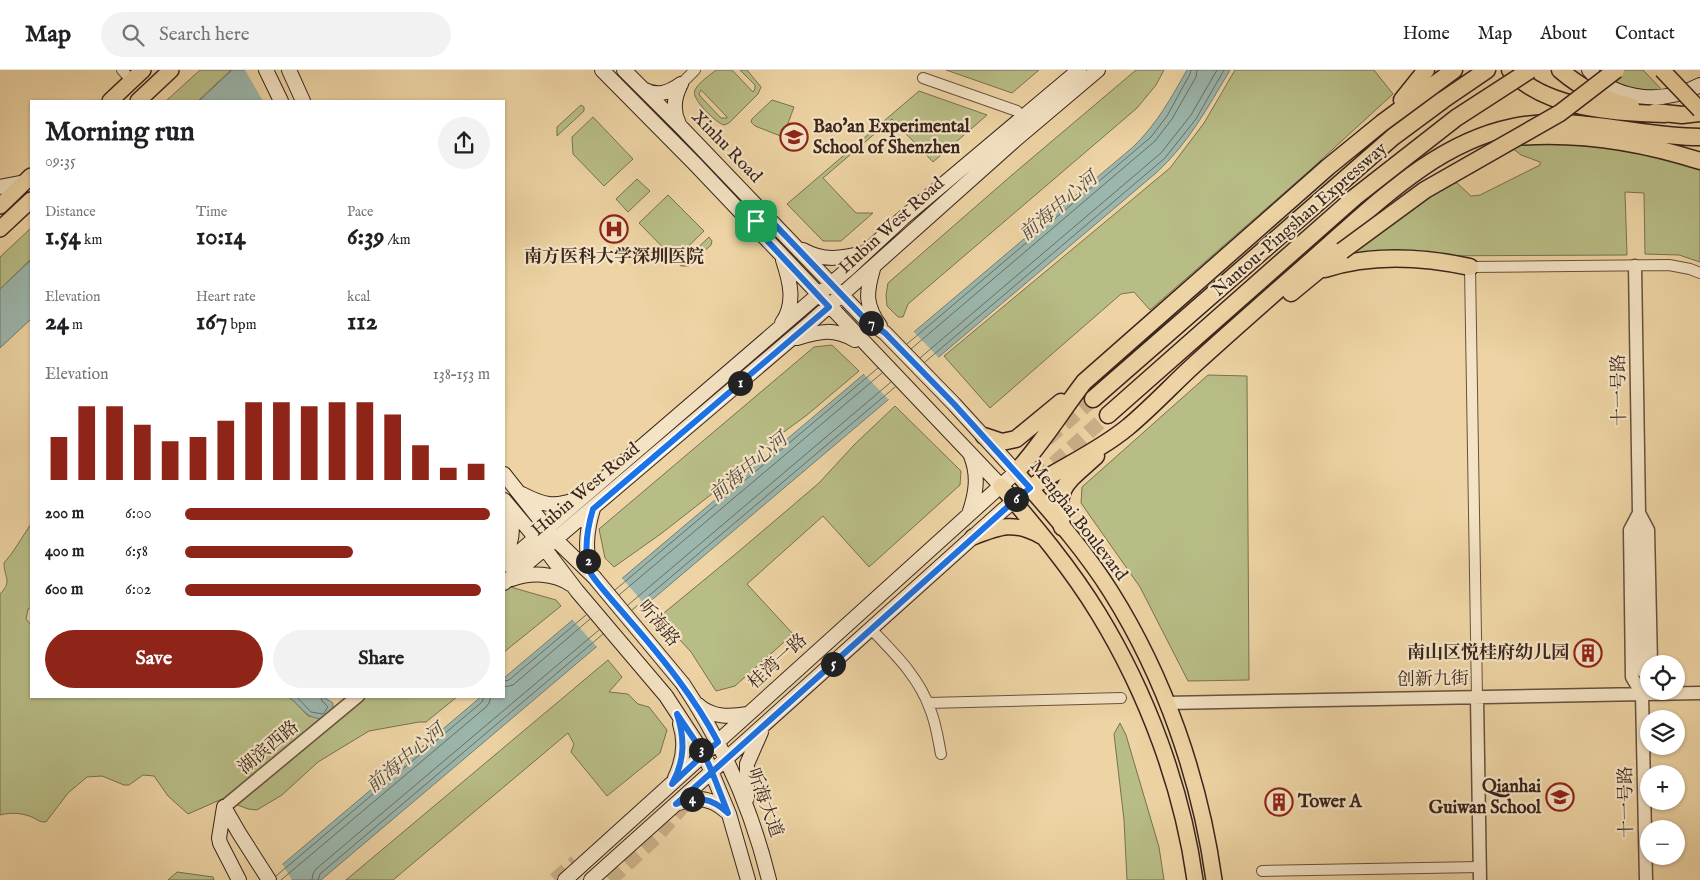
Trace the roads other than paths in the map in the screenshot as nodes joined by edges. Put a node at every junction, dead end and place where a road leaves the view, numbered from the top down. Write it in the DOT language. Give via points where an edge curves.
graph roads {
  1 [pos="143,70"];
  2 [pos="172,70"];
  3 [pos="266,70"];
  4 [pos="289,70"];
  5 [pos="602,70"];
  6 [pos="624,70"];
  7 [pos="695,70"];
  8 [pos="1079,70"];
  9 [pos="1098,70"];
  10 [pos="1426,70"];
  11 [pos="1454,70"];
  12 [pos="1487,70"];
  13 [pos="1510,70"];
  14 [pos="1530,70"];
  15 [pos="1560,70"];
  16 [pos="1589,70"];
  17 [pos="1616,70"];
  18 [pos="1662,70"];
  19 [pos="127,75"];
  20 [pos="923,78"];
  21 [pos="681,84"];
  22 [pos="1700,85"];
  23 [pos="642,89"];
  24 [pos="301,95"];
  25 [pos="111,100"];
  26 [pos="139,100"];
  27 [pos="281,100"];
  28 [pos="1700,111"];
  29 [pos="1666,114"];
  30 [pos="1027,122"];
  31 [pos="1382,123"];
  32 [pos="682,128"];
  33 [pos="1692,137"];
  34 [pos="1700,161"];
  35 [pos="1423,168"];
  36 [pos="28,179"];
  37 [pos="1340,182"];
  38 [pos="0,187"];
  39 [pos="30,201"];
  40 [pos="0,206"];
  41 [pos="759,208"];
  42 [pos="1367,212"];
  43 [pos="1273,215"];
  44 [pos="747,219"];
  45 [pos="0,229"];
  46 [pos="792,243"];
  47 [pos="865,253"];
  48 [pos="782,257"];
  49 [pos="1636,266"];
  50 [pos="874,267"];
  51 [pos="1470,267"];
  52 [pos="1271,270"];
  53 [pos="1700,273"];
  54 [pos="1312,276"];
  55 [pos="831,283"];
  56 [pos="818,294"];
  57 [pos="842,295"];
  58 [pos="829,307"];
  59 [pos="776,330"];
  60 [pos="885,333"];
  61 [pos="790,340"];
  62 [pos="868,348"];
  63 [pos="1084,382"];
  64 [pos="1169,388"];
  65 [pos="1092,399"];
  66 [pos="1108,415"];
  67 [pos="1128,427"];
  68 [pos="984,436"];
  69 [pos="968,450"];
  70 [pos="1016,472"];
  71 [pos="508,483"];
  72 [pos="1001,486"];
  73 [pos="1030,488"];
  74 [pos="583,498"];
  75 [pos="505,501"];
  76 [pos="1014,501"];
  77 [pos="505,503"];
  78 [pos="593,509"];
  79 [pos="1639,513"];
  80 [pos="969,514"];
  81 [pos="1062,527"];
  82 [pos="547,528"];
  83 [pos="973,537"];
  84 [pos="536,538"];
  85 [pos="1045,538"];
  86 [pos="556,540"];
  87 [pos="545,549"];
  88 [pos="505,552"];
  89 [pos="505,564"];
  90 [pos="592,576"];
  91 [pos="505,582"];
  92 [pos="575,588"];
  93 [pos="871,629"];
  94 [pos="1647,655"];
  95 [pos="1640,691"];
  96 [pos="1700,692"];
  97 [pos="1685,693"];
  98 [pos="1640,694"];
  99 [pos="1477,697"];
  100 [pos="356,698"];
  101 [pos="1120,698"];
  102 [pos="693,700"];
  103 [pos="1642,700"];
  104 [pos="928,703"];
  105 [pos="1166,703"];
  106 [pos="677,714"];
  107 [pos="748,714"];
  108 [pos="764,725"];
  109 [pos="718,742"];
  110 [pos="704,754"];
  111 [pos="941,754"];
  112 [pos="727,759"];
  113 [pos="712,772"];
  114 [pos="672,784"];
  115 [pos="676,804"];
  116 [pos="1638,805"];
  117 [pos="224,807"];
  118 [pos="728,813"];
  119 [pos="748,813"];
  120 [pos="1262,871"];
  121 [pos="1479,874"];
  122 [pos="239,880"];
  123 [pos="269,880"];
  124 [pos="565,880"];
  125 [pos="591,880"];
  126 [pos="748,880"];
  127 [pos="769,880"];
  128 [pos="1195,880"];
  129 [pos="1214,880"];
  130 [pos="1640,880"];
  131 [pos="1646,880"];
  1 -- 19 [label="main road"];
  2 -- 26 [label="main road"];
  3 -- 27 [label="main road"];
  4 -- 24 [label="main road"];
  5 -- 44 [label="main road, Xinhu Road"];
  6 -- 23 [label="main road, Xinhu Road"];
  7 -- 21 [label="street"];
  8 -- 30 [label="main road, Hubin West Road"];
  9 -- 30 [label="main road, Hubin West Road"];
  10 -- 31 [label="highway"];
  11 -- 31 [label="highway"];
  12 -- 37 [label="highway, Nantou-Pingshan Expressway" via="1393,137"];
  13 -- 29 [label="highway" via="1526,84 1562,100 1607,111"];
  14 -- 52 [label="highway, Nantou-Pingshan Expressway, bridge" via="1456,118 1355,197"];
  15 -- 29 [label="highway" via="1605,98"];
  16 -- 22 [label="main road" via="1605,85 1639,96 1674,96"];
  17 -- 54 [label="highway, bridge" via="1560,113 1425,190"];
  18 -- 28 [label="main road, bridge"];
  19 -- 25 [label="main road"];
  20 -- 30 [label="street" via="1017,111"];
  21 -- 23 [label="main road" via="659,94"];
  21 -- 32 [label="main road" via="675,108"];
  23 -- 32 [label="main road, Xinhu Road"];
  28 -- 29 [label="highway"];
  30 -- 47 [label="main road, Hubin West Road" via="903,218"];
  30 -- 50 [label="main road, Hubin West Road"];
  31 -- 43 [label="highway"];
  32 -- 41 [label="main road, Xinhu Road"];
  33 -- 35 [label="highway, bridge" via="1607,126 1542,123 1487,134 1445,153"];
  34 -- 35 [label="highway, bridge" via="1673,152 1608,140 1534,136 1487,142"];
  35 -- 42 [label="highway"];
  36 -- 38 [label="main road"];
  36 -- 40 [label="main road"];
  37 -- 43 [label="highway"];
  37 -- 65 [label="highway, Nantou-Pingshan Expressway"];
  39 -- 45 [label="main road"];
  41 -- 44 [label="main road" via="758,220 752,222"];
  41 -- 46 [label="main road, Xinhu Road"];
  42 -- 52 [label="highway"];
  42 -- 64 [label="highway"];
  43 -- 63 [label="highway"];
  44 -- 48 [label="main road, Xinhu Road"];
  46 -- 47 [label="main road" via="824,258"];
  46 -- 55 [label="main road, Xinhu Road"];
  47 -- 55 [label="main road, Hubin West Road"];
  48 -- 56 [label="main road, Xinhu Road"];
  48 -- 59 [label="main road" via="790,283 790,297 788,313"];
  49 -- 51 [label="street"];
  49 -- 53 [label="street" via="1678,266"];
  49 -- 79 [label="street, 十一号路"];
  50 -- 57 [label="main road, Hubin West Road"];
  50 -- 60 [label="main road" via="867,291 869,305"];
  51 -- 54 [label="highway" via="1424,260 1370,260 1339,264"];
  51 -- 99 [label="street"];
  52 -- 66 [label="highway, Nantou-Pingshan Expressway"];
  54 -- 64 [label="highway" via="1226,349"];
  55 -- 56 [label="main road, Hubin West Road"];
  55 -- 57 [label="main road, Xinhu Road"];
  56 -- 58 [label="main road, Menghai Boulevard"];
  56 -- 59 [label="main road, Hubin West Road"];
  57 -- 58 [label="main road, Hubin West Road"];
  57 -- 60 [label="main road, Menghai Boulevard" via="864,318"];
  58 -- 61 [label="main road, Hubin West Road"];
  58 -- 62 [label="main road, Menghai Boulevard"];
  59 -- 74 [label="main road, Hubin West Road"];
  60 -- 68 [label="main road, Menghai Boulevard"];
  61 -- 62 [label="main road" via="832,331 845,334"];
  61 -- 78 [label="main road, Hubin West Road"];
  62 -- 69 [label="main road, Menghai Boulevard"];
  63 -- 68 [label="highway" via="1016,439 1002,442"];
  63 -- 70 [label="highway" via="1033,454"];
  64 -- 67 [label="highway"];
  67 -- 73 [label="highway"];
  67 -- 81 [label="highway" via="1061,493 1058,503"];
  68 -- 70 [label="main road, Menghai Boulevard"];
  69 -- 72 [label="main road, Menghai Boulevard"];
  69 -- 80 [label="main road" via="976,475 976,493"];
  70 -- 72 [label="main road, 桂湾一路"];
  70 -- 73 [label="main road, Menghai Boulevard"];
  71 -- 74 [label="main road" via="535,501 552,505"];
  71 -- 82 [label="main road, 听海路"];
  72 -- 76 [label="main road, Menghai Boulevard"];
  72 -- 80 [label="main road, 桂湾一路"];
  73 -- 76 [label="main road"];
  73 -- 81 [label="main road, Menghai Boulevard"];
  74 -- 82 [label="main road, Hubin West Road"];
  75 -- 84 [label="main road"];
  76 -- 83 [label="main road"];
  76 -- 85 [label="main road, Menghai Boulevard"];
  77 -- 88 [label="main road" via="512,530"];
  78 -- 86 [label="main road, Hubin West Road"];
  78 -- 90 [label="main road" via="586,542"];
  79 -- 94 [label="street, 十一号路" via="1648,530"];
  79 -- 95 [label="street, 十一号路" via="1630,530 1632,677"];
  80 -- 107 [label="main road, 桂湾一路"];
  81 -- 105 [label="main road, Menghai Boulevard" via="1110,590 1130,624"];
  82 -- 84 [label="main road, Hubin West Road"];
  82 -- 86 [label="main road, 听海路"];
  83 -- 85 [label="main road" via="1010,526"];
  83 -- 93 [label="main road"];
  84 -- 87 [label="main road"];
  84 -- 89 [label="main road, Hubin West Road"];
  85 -- 128 [label="main road, Menghai Boulevard" via="1098,612 1145,704 1176,792"];
  86 -- 87 [label="main road, Hubin West Road"];
  86 -- 90 [label="main road, 听海路"];
  87 -- 91 [label="main road, Hubin West Road"];
  87 -- 92 [label="main road"];
  90 -- 102 [label="main road, 听海路, bridge"];
  91 -- 92 [label="main road" via="545,575 564,580"];
  92 -- 106 [label="main road" via="666,696"];
  93 -- 104 [label="street" via="906,668"];
  93 -- 108 [label="main road"];
  96 -- 97 [label="street, 创新九街"];
  98 -- 99 [label="street, 创新九街"];
  99 -- 105 [label="street, 创新九街"];
  99 -- 121 [label="street"];
  100 -- 117 [label="street, 湖滨西路"];
  101 -- 104 [label="street"];
  102 -- 107 [label="main road" via="716,714"];
  102 -- 109 [label="main road, 听海路"];
  103 -- 131 [label="street, 十一号路"];
  104 -- 111 [label="street"];
  105 -- 129 [label="main road, Menghai Boulevard" via="1193,780"];
  106 -- 110 [label="main road"];
  106 -- 114 [label="main road" via="683,733 683,749"];
  107 -- 109 [label="main road, 桂湾一路"];
  108 -- 112 [label="main road"];
  108 -- 119 [label="main road" via="747,764"];
  109 -- 110 [label="main road, 桂湾一路"];
  109 -- 112 [label="main road, 听海大道"];
  110 -- 113 [label="main road, 听海大道"];
  110 -- 114 [label="main road, 桂湾一路"];
  112 -- 113 [label="main road"];
  112 -- 119 [label="main road, 听海大道"];
  113 -- 115 [label="main road"];
  113 -- 118 [label="main road, 听海大道"];
  114 -- 124 [label="main road, 桂湾一路"];
  115 -- 118 [label="main road" via="706,799"];
  115 -- 125 [label="main road"];
  116 -- 130 [label="street"];
  117 -- 122 [label="main road" via="219,838 228,863"];
  117 -- 123 [label="main road"];
  118 -- 126 [label="main road, 听海大道"];
  119 -- 127 [label="main road, 听海大道"];
  120 -- 121 [label="street"];
}
